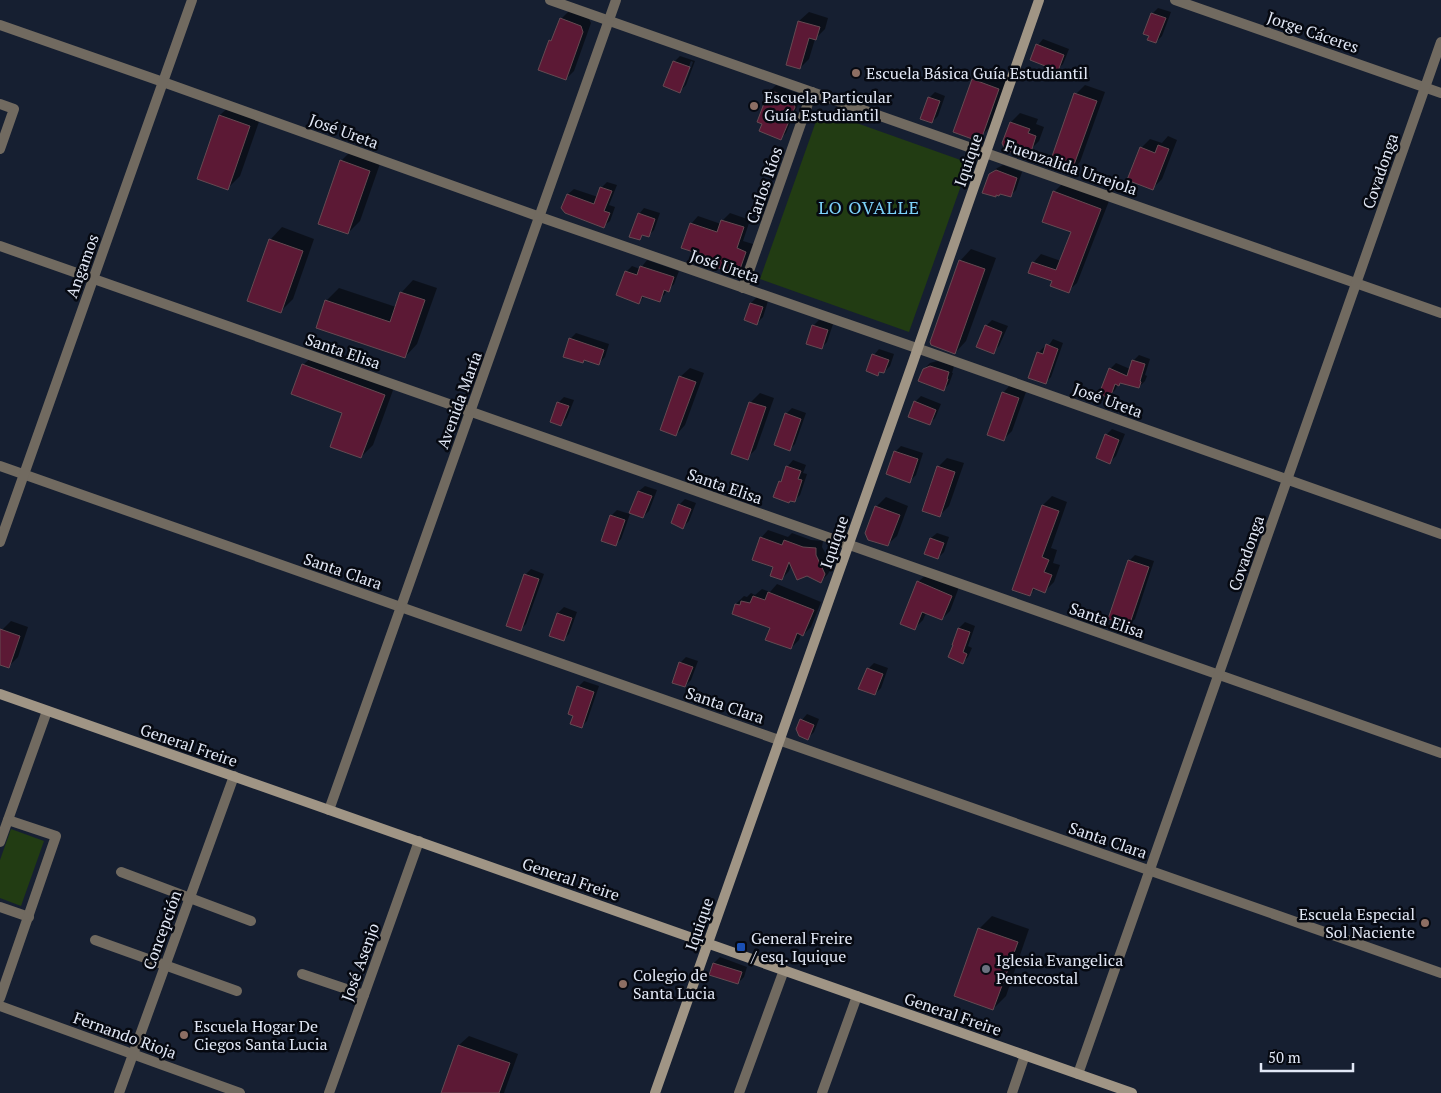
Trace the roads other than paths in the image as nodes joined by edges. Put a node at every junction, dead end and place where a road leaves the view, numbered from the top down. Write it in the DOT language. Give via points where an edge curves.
graph roads {
  1 [pos="192,0"];
  2 [pos="550,0"];
  3 [pos="616,0"];
  4 [pos="1039,0"];
  5 [pos="1175,0"];
  6 [pos="609,20"];
  7 [pos="0,25"];
  8 [pos="1441,42"];
  9 [pos="163,82"];
  10 [pos="1425,88"];
  11 [pos="812,92"];
  12 [pos="1441,93"];
  13 [pos="0,104"];
  14 [pos="0,150"];
  15 [pos="986,153"];
  16 [pos="540,217"];
  17 [pos="0,246"];
  18 [pos="94,279"];
  19 [pos="1356,283"];
  20 [pos="743,288"];
  21 [pos="1441,313"];
  22 [pos="918,348"];
  23 [pos="471,412"];
  24 [pos="0,466"];
  25 [pos="24,474"];
  26 [pos="1287,480"];
  27 [pos="1441,534"];
  28 [pos="0,542"];
  29 [pos="848,545"];
  30 [pos="401,607"];
  31 [pos="1219,675"];
  32 [pos="0,694"];
  33 [pos="47,711"];
  34 [pos="779,740"];
  35 [pos="1441,753"];
  36 [pos="234,776"];
  37 [pos="329,810"];
  38 [pos="8,820"];
  39 [pos="419,841"];
  40 [pos="0,842"];
  41 [pos="1150,870"];
  42 [pos="121,872"];
  43 [pos="190,898"];
  44 [pos="0,907"];
  45 [pos="28,917"];
  46 [pos="251,921"];
  47 [pos="95,940"];
  48 [pos="708,943"];
  49 [pos="165,965"];
  50 [pos="784,970"];
  51 [pos="1441,973"];
  52 [pos="302,974"];
  53 [pos="237,991"];
  54 [pos="364,995"];
  55 [pos="857,996"];
  56 [pos="0,998"];
  57 [pos="0,1006"];
  58 [pos="133,1054"];
  59 [pos="1025,1055"];
  60 [pos="1078,1074"];
  61 [pos="119,1093"];
  62 [pos="240,1093"];
  63 [pos="329,1093"];
  64 [pos="655,1093"];
  65 [pos="739,1093"];
  66 [pos="822,1093"];
  67 [pos="1012,1093"];
  68 [pos="1132,1093"];
  1 -- 9 [label="street, Angamos"];
  2 -- 6 [label="street, Fuenzalida Urrejola"];
  3 -- 6 [label="street, Avenida María"];
  4 -- 15 [label="street, Iquique"];
  5 -- 10 [label="street, Jorge Cáceres"];
  6 -- 11 [label="street, Fuenzalida Urrejola"];
  6 -- 16 [label="street, Avenida María"];
  7 -- 9 [label="street, José Ureta"];
  8 -- 10 [label="street, Covadonga"];
  9 -- 16 [label="street, José Ureta"];
  9 -- 18 [label="street, Angamos"];
  10 -- 12 [label="street, Jorge Cáceres"];
  10 -- 19 [label="street, Covadonga"];
  11 -- 15 [label="street, Fuenzalida Urrejola"];
  11 -- 20 [label="street, Carlos Ríos"];
  13 -- 14 [label="street" via="14,109"];
  15 -- 19 [label="street, Fuenzalida Urrejola"];
  15 -- 22 [label="street, Iquique"];
  16 -- 20 [label="street, José Ureta"];
  16 -- 23 [label="street, Avenida María"];
  17 -- 18 [label="street, Santa Elisa"];
  18 -- 23 [label="street, Santa Elisa"];
  18 -- 25 [label="street, Angamos"];
  19 -- 21 [label="street, Fuenzalida Urrejola"];
  19 -- 26 [label="street, Covadonga"];
  20 -- 22 [label="street, José Ureta"];
  22 -- 26 [label="street, José Ureta"];
  22 -- 29 [label="street, Iquique"];
  23 -- 29 [label="street, Santa Elisa"];
  23 -- 30 [label="street, Avenida María"];
  24 -- 25 [label="street, Santa Clara"];
  25 -- 28 [label="street, Angamos"];
  25 -- 30 [label="street, Santa Clara"];
  26 -- 27 [label="street, José Ureta"];
  26 -- 31 [label="street, Covadonga"];
  29 -- 31 [label="street, Santa Elisa"];
  29 -- 34 [label="street, Iquique"];
  30 -- 34 [label="street, Santa Clara"];
  30 -- 37 [label="street, Avenida María"];
  31 -- 35 [label="street, Santa Elisa"];
  31 -- 41 [label="street, Covadonga"];
  32 -- 33 [label="street, General Freire"];
  33 -- 36 [label="street, General Freire"];
  33 -- 38 [label="street"];
  34 -- 41 [label="street, Santa Clara"];
  34 -- 48 [label="street, Iquique"];
  36 -- 37 [label="street, General Freire"];
  36 -- 43 [label="street, Concepción"];
  37 -- 39 [label="street, General Freire"];
  38 -- 40 [label="street"];
  38 -- 45 [label="street" via="56,836"];
  39 -- 48 [label="street, General Freire"];
  39 -- 54 [label="street, José Asenjo"];
  41 -- 51 [label="street, Santa Clara"];
  41 -- 60 [label="street, Covadonga"];
  42 -- 43 [label="street"];
  43 -- 46 [label="street"];
  43 -- 49 [label="street, Concepción"];
  44 -- 45 [label="street"];
  45 -- 56 [label="street"];
  47 -- 49 [label="street"];
  48 -- 50 [label="street, General Freire"];
  48 -- 64 [label="street, Iquique"];
  49 -- 53 [label="street"];
  49 -- 58 [label="street, Concepción"];
  50 -- 55 [label="street, General Freire"];
  50 -- 65 [label="street"];
  52 -- 54 [label="street"];
  54 -- 63 [label="street, José Asenjo"];
  55 -- 59 [label="street, General Freire"];
  55 -- 66 [label="street"];
  57 -- 58 [label="street, Fernando Rioja"];
  58 -- 61 [label="street, Concepción"];
  58 -- 62 [label="street, Fernando Rioja"];
  59 -- 60 [label="street, General Freire"];
  59 -- 67 [label="street"];
  60 -- 68 [label="street, General Freire"];
}
